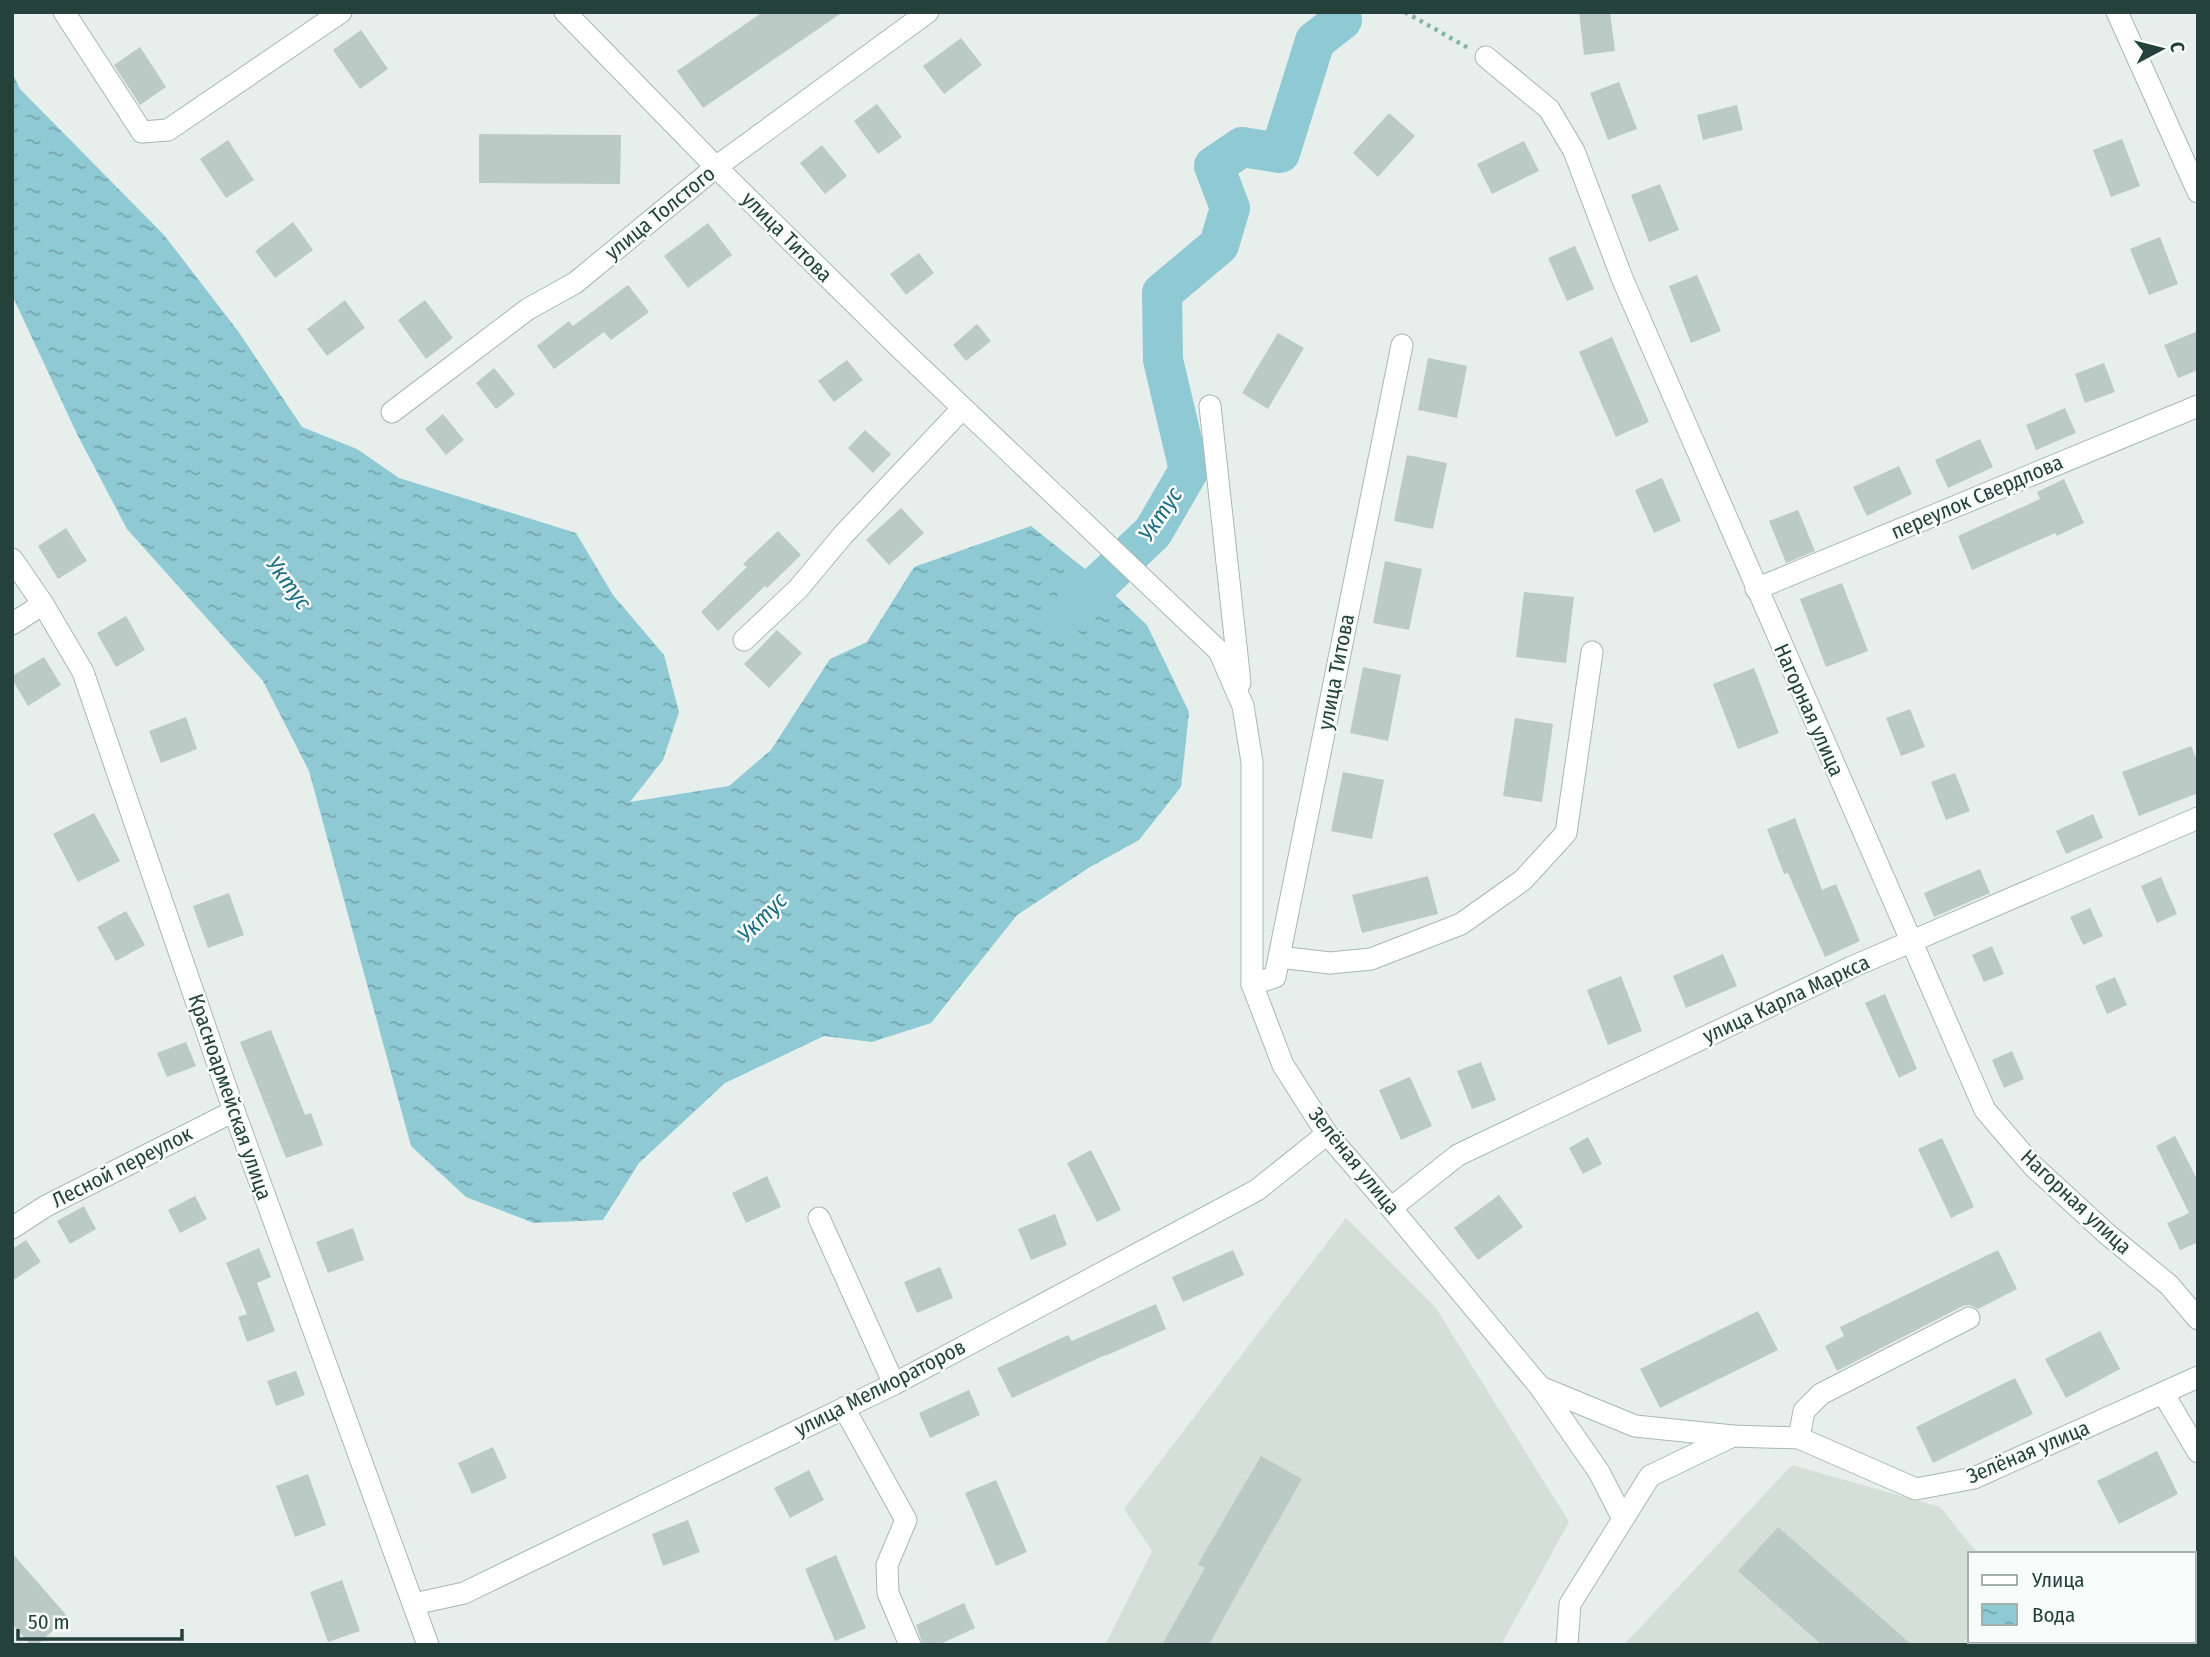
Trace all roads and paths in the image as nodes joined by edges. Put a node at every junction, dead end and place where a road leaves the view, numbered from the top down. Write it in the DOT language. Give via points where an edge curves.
graph roads {
  1 [pos="64,12"];
  2 [pos="341,12"];
  3 [pos="565,12"];
  4 [pos="1405,12"];
  5 [pos="2117,12"];
  6 [pos="925,13"];
  7 [pos="1486,57"];
  8 [pos="716,167"];
  9 [pos="2198,192"];
  10 [pos="1402,345"];
  11 [pos="1210,406"];
  12 [pos="2198,406"];
  13 [pos="962,409"];
  14 [pos="392,412"];
  15 [pos="12,559"];
  16 [pos="1756,589"];
  17 [pos="43,604"];
  18 [pos="12,624"];
  19 [pos="744,640"];
  20 [pos="1219,652"];
  21 [pos="1592,652"];
  22 [pos="1243,706"];
  23 [pos="2198,818"];
  24 [pos="1910,941"];
  25 [pos="1279,957"];
  26 [pos="1252,984"];
  27 [pos="234,1111"];
  28 [pos="1327,1134"];
  29 [pos="1391,1208"];
  30 [pos="819,1218"];
  31 [pos="12,1228"];
  32 [pos="1969,1318"];
  33 [pos="2198,1319"];
  34 [pos="2198,1377"];
  35 [pos="894,1384"];
  36 [pos="1539,1387"];
  37 [pos="2163,1393"];
  38 [pos="844,1408"];
  39 [pos="1733,1436"];
  40 [pos="1799,1438"];
  41 [pos="2198,1452"];
  42 [pos="1623,1520"];
  43 [pos="414,1604"];
  44 [pos="428,1645"];
  45 [pos="910,1645"];
  46 [pos="1567,1645"];
  1 -- 2 [label="street" via="142,132 169,130"];
  3 -- 8 [label="street, улица Титова"];
  4 -- 7 [label="path"];
  5 -- 9 [label="street"];
  6 -- 8 [label="street, улица Толстого"];
  7 -- 16 [label="street, Нагорная улица" via="1549,109 1574,151 1622,278"];
  8 -- 13 [label="street, улица Титова"];
  8 -- 14 [label="street, улица Толстого" via="575,283 528,309"];
  10 -- 25 [label="street, улица Титова"];
  11 -- 22 [label="street"];
  12 -- 16 [label="street, переулок Свердлова"];
  13 -- 19 [label="street" via="798,589"];
  13 -- 20 [label="street, улица Титова"];
  15 -- 17 [label="street, Красноармейская улица"];
  16 -- 24 [label="street, Нагорная улица"];
  17 -- 18 [label="street"];
  17 -- 27 [label="street, Красноармейская улица" via="83,672"];
  20 -- 22 [label="street, Зелёная улица"];
  21 -- 25 [label="street" via="1566,833 1523,880 1461,925 1371,960 1330,963"];
  22 -- 26 [label="street, Зелёная улица" via="1252,762"];
  23 -- 24 [label="street, улица Карла Маркса"];
  24 -- 29 [label="street, улица Карла Маркса" via="1458,1154"];
  24 -- 33 [label="street, Нагорная улица" via="1985,1110 2033,1166 2169,1285"];
  25 -- 26 [label="street, улица Титова" via="1275,976"];
  26 -- 28 [label="street, Зелёная улица" via="1283,1065"];
  27 -- 31 [label="street, Лесной переулок" via="46,1206"];
  27 -- 43 [label="street, Красноармейская улица"];
  28 -- 29 [label="street, Зелёная улица"];
  28 -- 35 [label="street, улица Мелиораторов" via="1257,1190"];
  29 -- 36 [label="street, Зелёная улица"];
  30 -- 35 [label="street"];
  32 -- 40 [label="street" via="1821,1394 1804,1410"];
  34 -- 37 [label="street, Зелёная улица"];
  35 -- 38 [label="street, улица Мелиораторов"];
  36 -- 39 [label="street, Зелёная улица" via="1635,1426"];
  36 -- 42 [label="street, Зелёная улица" via="1599,1472"];
  37 -- 40 [label="street, Зелёная улица" via="1974,1478 1916,1489"];
  37 -- 41 [label="street"];
  38 -- 43 [label="street, улица Мелиораторов" via="464,1594"];
  38 -- 45 [label="street" via="906,1520 887,1564 888,1592"];
  39 -- 40 [label="street, Зелёная улица"];
  39 -- 42 [label="street" via="1650,1476"];
  42 -- 46 [label="street" via="1570,1604"];
  43 -- 44 [label="street, Красноармейская улица"];
}
